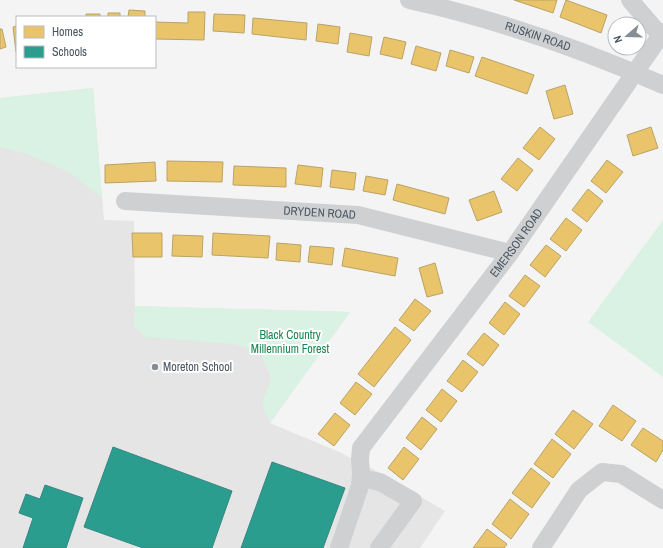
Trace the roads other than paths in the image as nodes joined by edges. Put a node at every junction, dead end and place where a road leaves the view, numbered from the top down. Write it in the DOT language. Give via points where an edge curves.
graph roads {
  1 [pos="409,0"];
  2 [pos="630,0"];
  3 [pos="662,33"];
  4 [pos="635,73"];
  5 [pos="663,85"];
  6 [pos="125,201"];
  7 [pos="510,253"];
  8 [pos="361,478"];
  9 [pos="663,500"];
  10 [pos="339,548"];
  11 [pos="379,548"];
  12 [pos="541,548"];
  1 -- 4 [label="street, RUSKIN ROAD" via="547,38"];
  2 -- 3 [label="street"];
  3 -- 4 [label="street, EMERSON ROAD"];
  4 -- 5 [label="street, RUSKIN ROAD"];
  4 -- 7 [label="street, EMERSON ROAD"];
  6 -- 7 [label="street, DRYDEN ROAD" via="358,215"];
  7 -- 8 [label="street, EMERSON ROAD" via="361,448"];
  8 -- 10 [label="street"];
  8 -- 11 [label="street" via="380,482 413,501"];
  9 -- 12 [label="street" via="621,474 602,472 579,490"];
}
